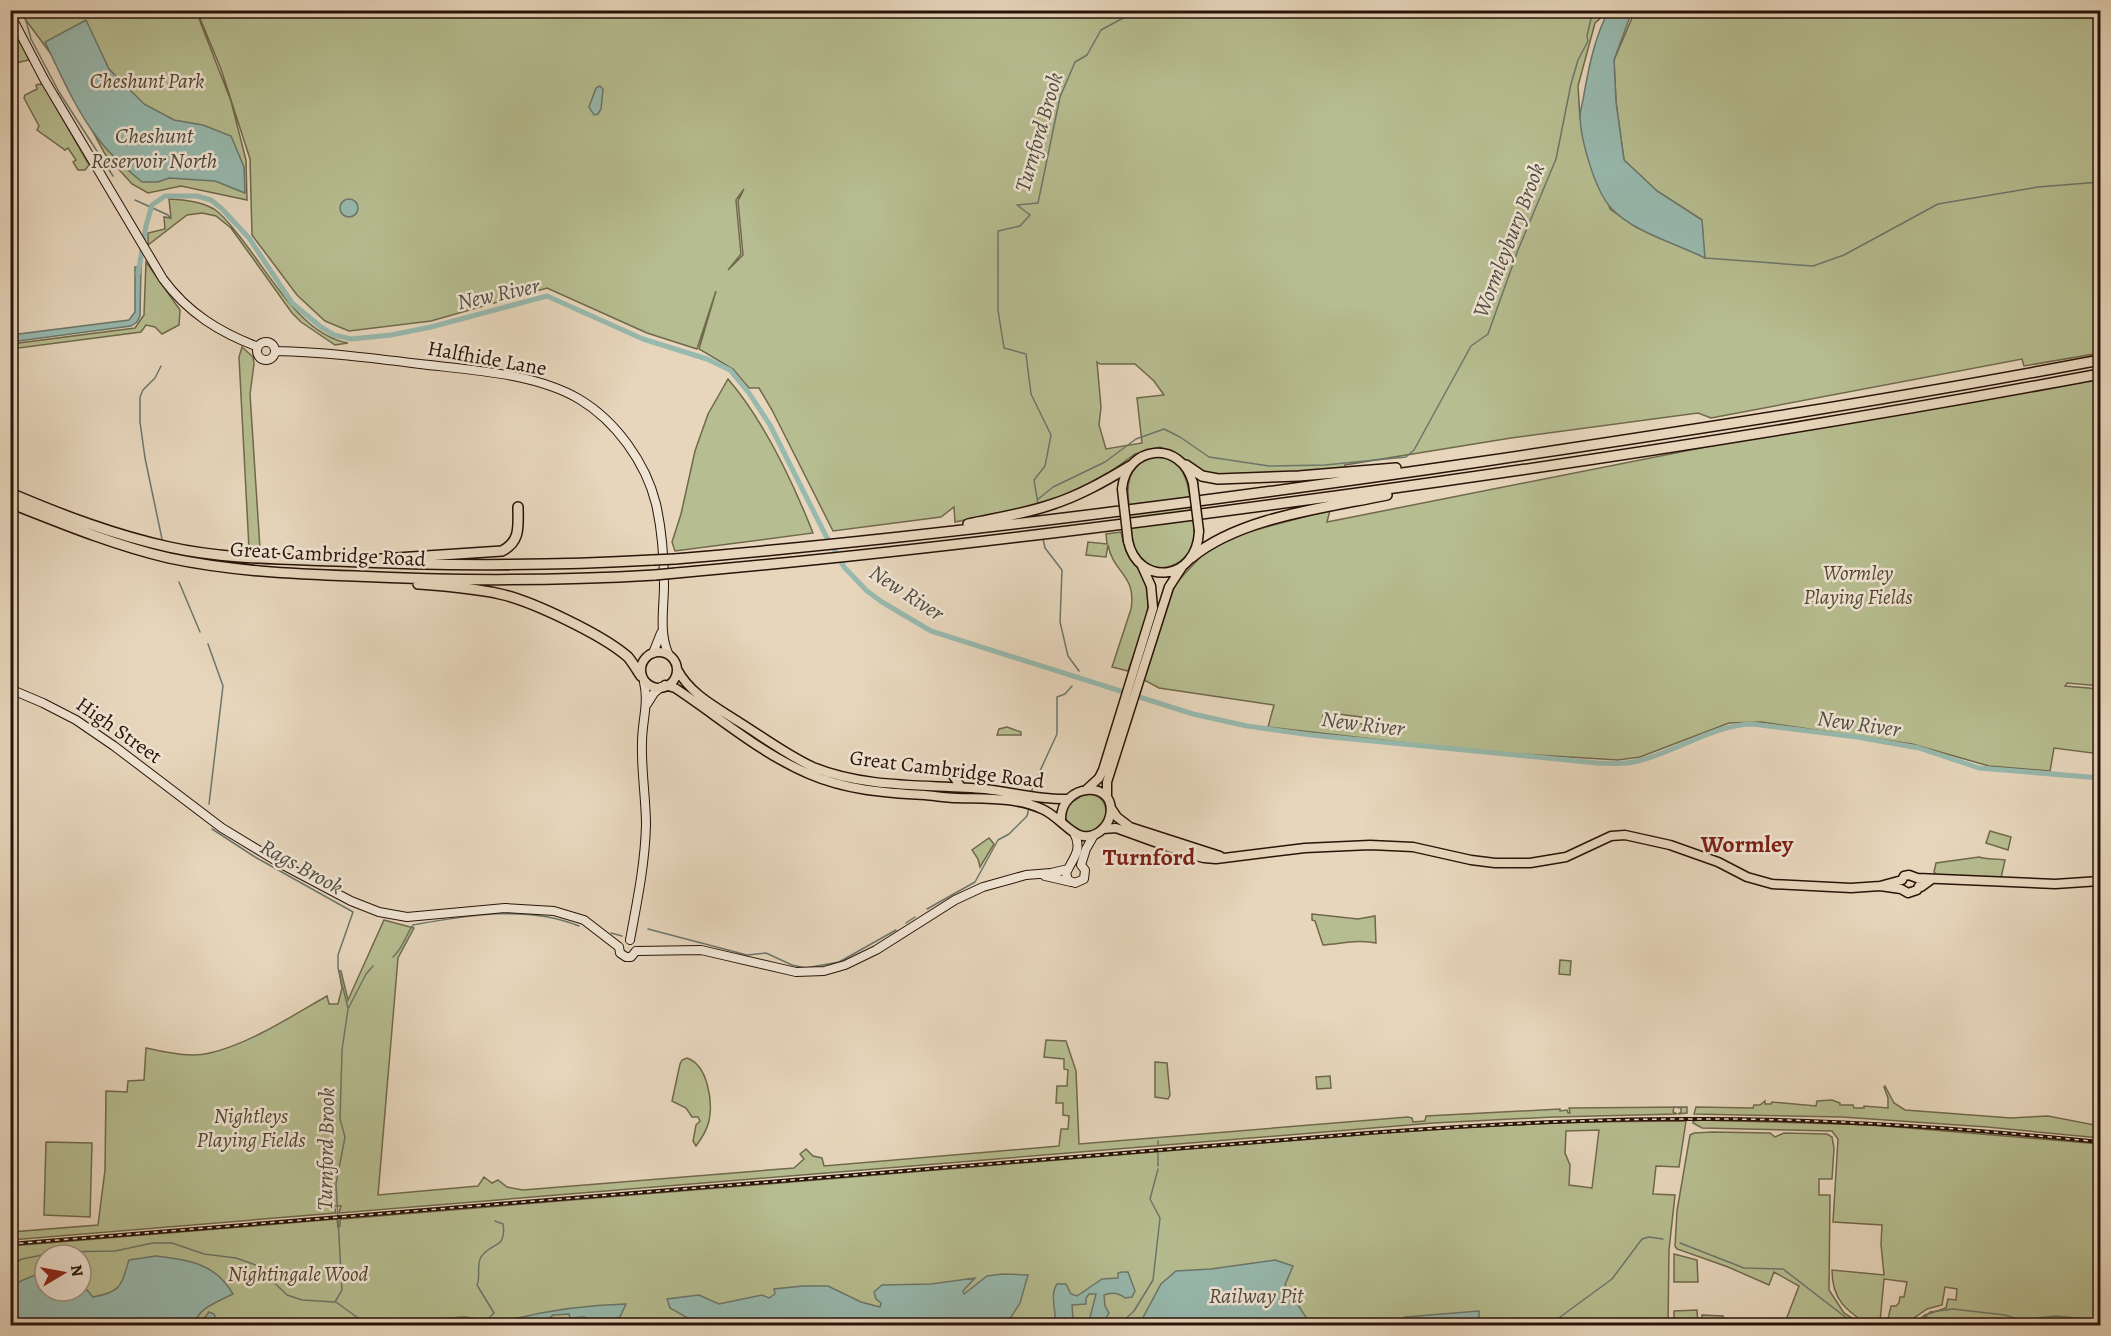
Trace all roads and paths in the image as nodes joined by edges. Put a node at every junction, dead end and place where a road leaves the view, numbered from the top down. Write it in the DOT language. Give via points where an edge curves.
graph roads {
  1 [pos="10,14"];
  2 [pos="258,347"];
  3 [pos="275,351"];
  4 [pos="2100,360"];
  5 [pos="2100,374"];
  6 [pos="1186,465"];
  7 [pos="1458,465"];
  8 [pos="1130,466"];
  9 [pos="1406,487"];
  10 [pos="10,493"];
  11 [pos="10,502"];
  12 [pos="518,507"];
  13 [pos="940,532"];
  14 [pos="1191,558"];
  15 [pos="361,563"];
  16 [pos="1142,566"];
  17 [pos="1182,567"];
  18 [pos="393,578"];
  19 [pos="663,625"];
  20 [pos="653,653"];
  21 [pos="668,653"];
  22 [pos="677,669"];
  23 [pos="642,679"];
  24 [pos="1134,683"];
  25 [pos="663,686"];
  26 [pos="10,689"];
  27 [pos="646,706"];
  28 [pos="1126,706"];
  29 [pos="952,774"];
  30 [pos="961,788"];
  31 [pos="948,790"];
  32 [pos="1086,790"];
  33 [pos="1107,797"];
  34 [pos="1026,799"];
  35 [pos="1067,799"];
  36 [pos="1037,802"];
  37 [pos="1111,807"];
  38 [pos="1061,820"];
  39 [pos="1103,829"];
  40 [pos="1074,833"];
  41 [pos="1094,835"];
  42 [pos="1187,845"];
  43 [pos="1177,849"];
  44 [pos="1222,857"];
  45 [pos="1081,865"];
  46 [pos="1067,868"];
  47 [pos="1040,874"];
  48 [pos="1902,880"];
  49 [pos="2100,881"];
  50 [pos="1071,882"];
  51 [pos="1918,882"];
  52 [pos="1880,886"];
  53 [pos="1901,889"];
  54 [pos="630,940"];
  55 [pos="619,947"];
  56 [pos="636,951"];
  1 -- 2 [label="main road" via="44,79 173,293 196,315"];
  2 -- 3 [label="main road" via="269,343"];
  2 -- 3 [label="main road" via="258,355 264,360 271,359"];
  3 -- 19 [label="main road, Halfhide Lane" via="317,352 486,372 562,391 593,409 621,436 636,458 655,501 663,554"];
  4 -- 7 [label="highway" via="1864,402"];
  5 -- 9 [label="highway" via="1867,415"];
  6 -- 7 [label="highway" via="1202,476 1218,479"];
  6 -- 8 [label="main road" via="1160,452 1146,455"];
  6 -- 14 [label="main road, bridge" via="1193,483 1198,531 1198,544"];
  7 -- 13 [label="highway"];
  8 -- 13 [label="highway" via="1058,503"];
  8 -- 16 [label="main road, bridge" via="1124,474 1122,489 1128,541"];
  9 -- 14 [label="highway" via="1268,520 1209,545"];
  9 -- 18 [label="highway, Great Cambridge Road, bridge" via="822,560 598,578"];
  10 -- 15 [label="highway, Great Cambridge Road" via="84,523 170,547 211,554"];
  11 -- 18 [label="highway, Great Cambridge Road" via="90,536 185,561 270,571"];
  12 -- 15 [label="highway" via="516,536 511,546 502,551"];
  13 -- 15 [label="highway, Great Cambridge Road, bridge" via="653,561 514,566"];
  14 -- 17 [label="main road"];
  16 -- 17 [label="main road" via="1162,573"];
  16 -- 24 [label="main road" via="1151,586 1153,608"];
  17 -- 24 [label="main road" via="1169,587"];
  18 -- 23 [label="highway" via="503,594 524,602 610,644 627,657"];
  19 -- 20 [label="main road, Halfhide Lane"];
  19 -- 21 [label="main road, Halfhide Lane"];
  20 -- 21 [label="main road"];
  20 -- 23 [label="main road" via="642,661"];
  21 -- 22 [label="main road"];
  22 -- 25 [label="main road" via="674,678"];
  22 -- 31 [label="main road, Great Cambridge Road" via="702,697 814,767 863,780"];
  23 -- 25 [label="main road" via="653,688"];
  23 -- 27 [label="main road"];
  24 -- 28 [label="main road"];
  25 -- 27 [label="main road"];
  25 -- 31 [label="main road, Great Cambridge Road" via="675,688 778,758 821,779 870,791"];
  26 -- 55 [label="main road, High Street" via="90,729 222,828 351,901 379,912 420,918 506,908 554,911 584,920"];
  27 -- 54 [label="main road" via="642,741 645,842"];
  28 -- 32 [label="main road" via="1103,770"];
  28 -- 33 [label="main road" via="1107,782"];
  29 -- 30 [label="main road"];
  30 -- 31 [label="main road, Great Cambridge Road"];
  30 -- 34 [label="main road, Great Cambridge Road"];
  31 -- 34 [label="main road, Great Cambridge Road" via="966,797"];
  32 -- 33 [label="main road" via="1097,790"];
  32 -- 35 [label="main road"];
  33 -- 37 [label="main road"];
  34 -- 36 [label="main road, Great Cambridge Road"];
  35 -- 36 [label="main road, Great Cambridge Road"];
  35 -- 38 [label="main road"];
  36 -- 38 [label="main road, Great Cambridge Road"];
  37 -- 39 [label="main road"];
  37 -- 42 [label="main road" via="1126,825"];
  38 -- 40 [label="main road"];
  39 -- 41 [label="main road"];
  39 -- 43 [label="main road" via="1116,828"];
  40 -- 41 [label="main road"];
  40 -- 46 [label="main road" via="1079,847"];
  41 -- 45 [label="main road"];
  42 -- 43 [label="main road"];
  42 -- 44 [label="main road"];
  43 -- 44 [label="main road" via="1204,858"];
  44 -- 52 [label="main road" via="1370,844 1413,847 1482,862 1524,863 1566,856 1616,835 1670,845 1711,858 1747,877 1784,886"];
  45 -- 46 [label="main road"];
  45 -- 50 [label="main road" via="1084,879"];
  46 -- 47 [label="main road"];
  46 -- 50 [label="main road" via="1066,877"];
  47 -- 50 [label="main road"];
  47 -- 56 [label="main road" via="976,890 876,950 824,971 796,972 701,950"];
  48 -- 51 [label="main road" via="1909,875"];
  48 -- 52 [label="main road"];
  48 -- 53 [label="main road"];
  49 -- 51 [label="main road" via="2055,884 1932,879 1921,887"];
  51 -- 53 [label="main road" via="1917,890 1908,893"];
  52 -- 53 [label="main road"];
  54 -- 55 [label="main road"];
  54 -- 56 [label="main road"];
  55 -- 56 [label="main road" via="626,957"];
}
